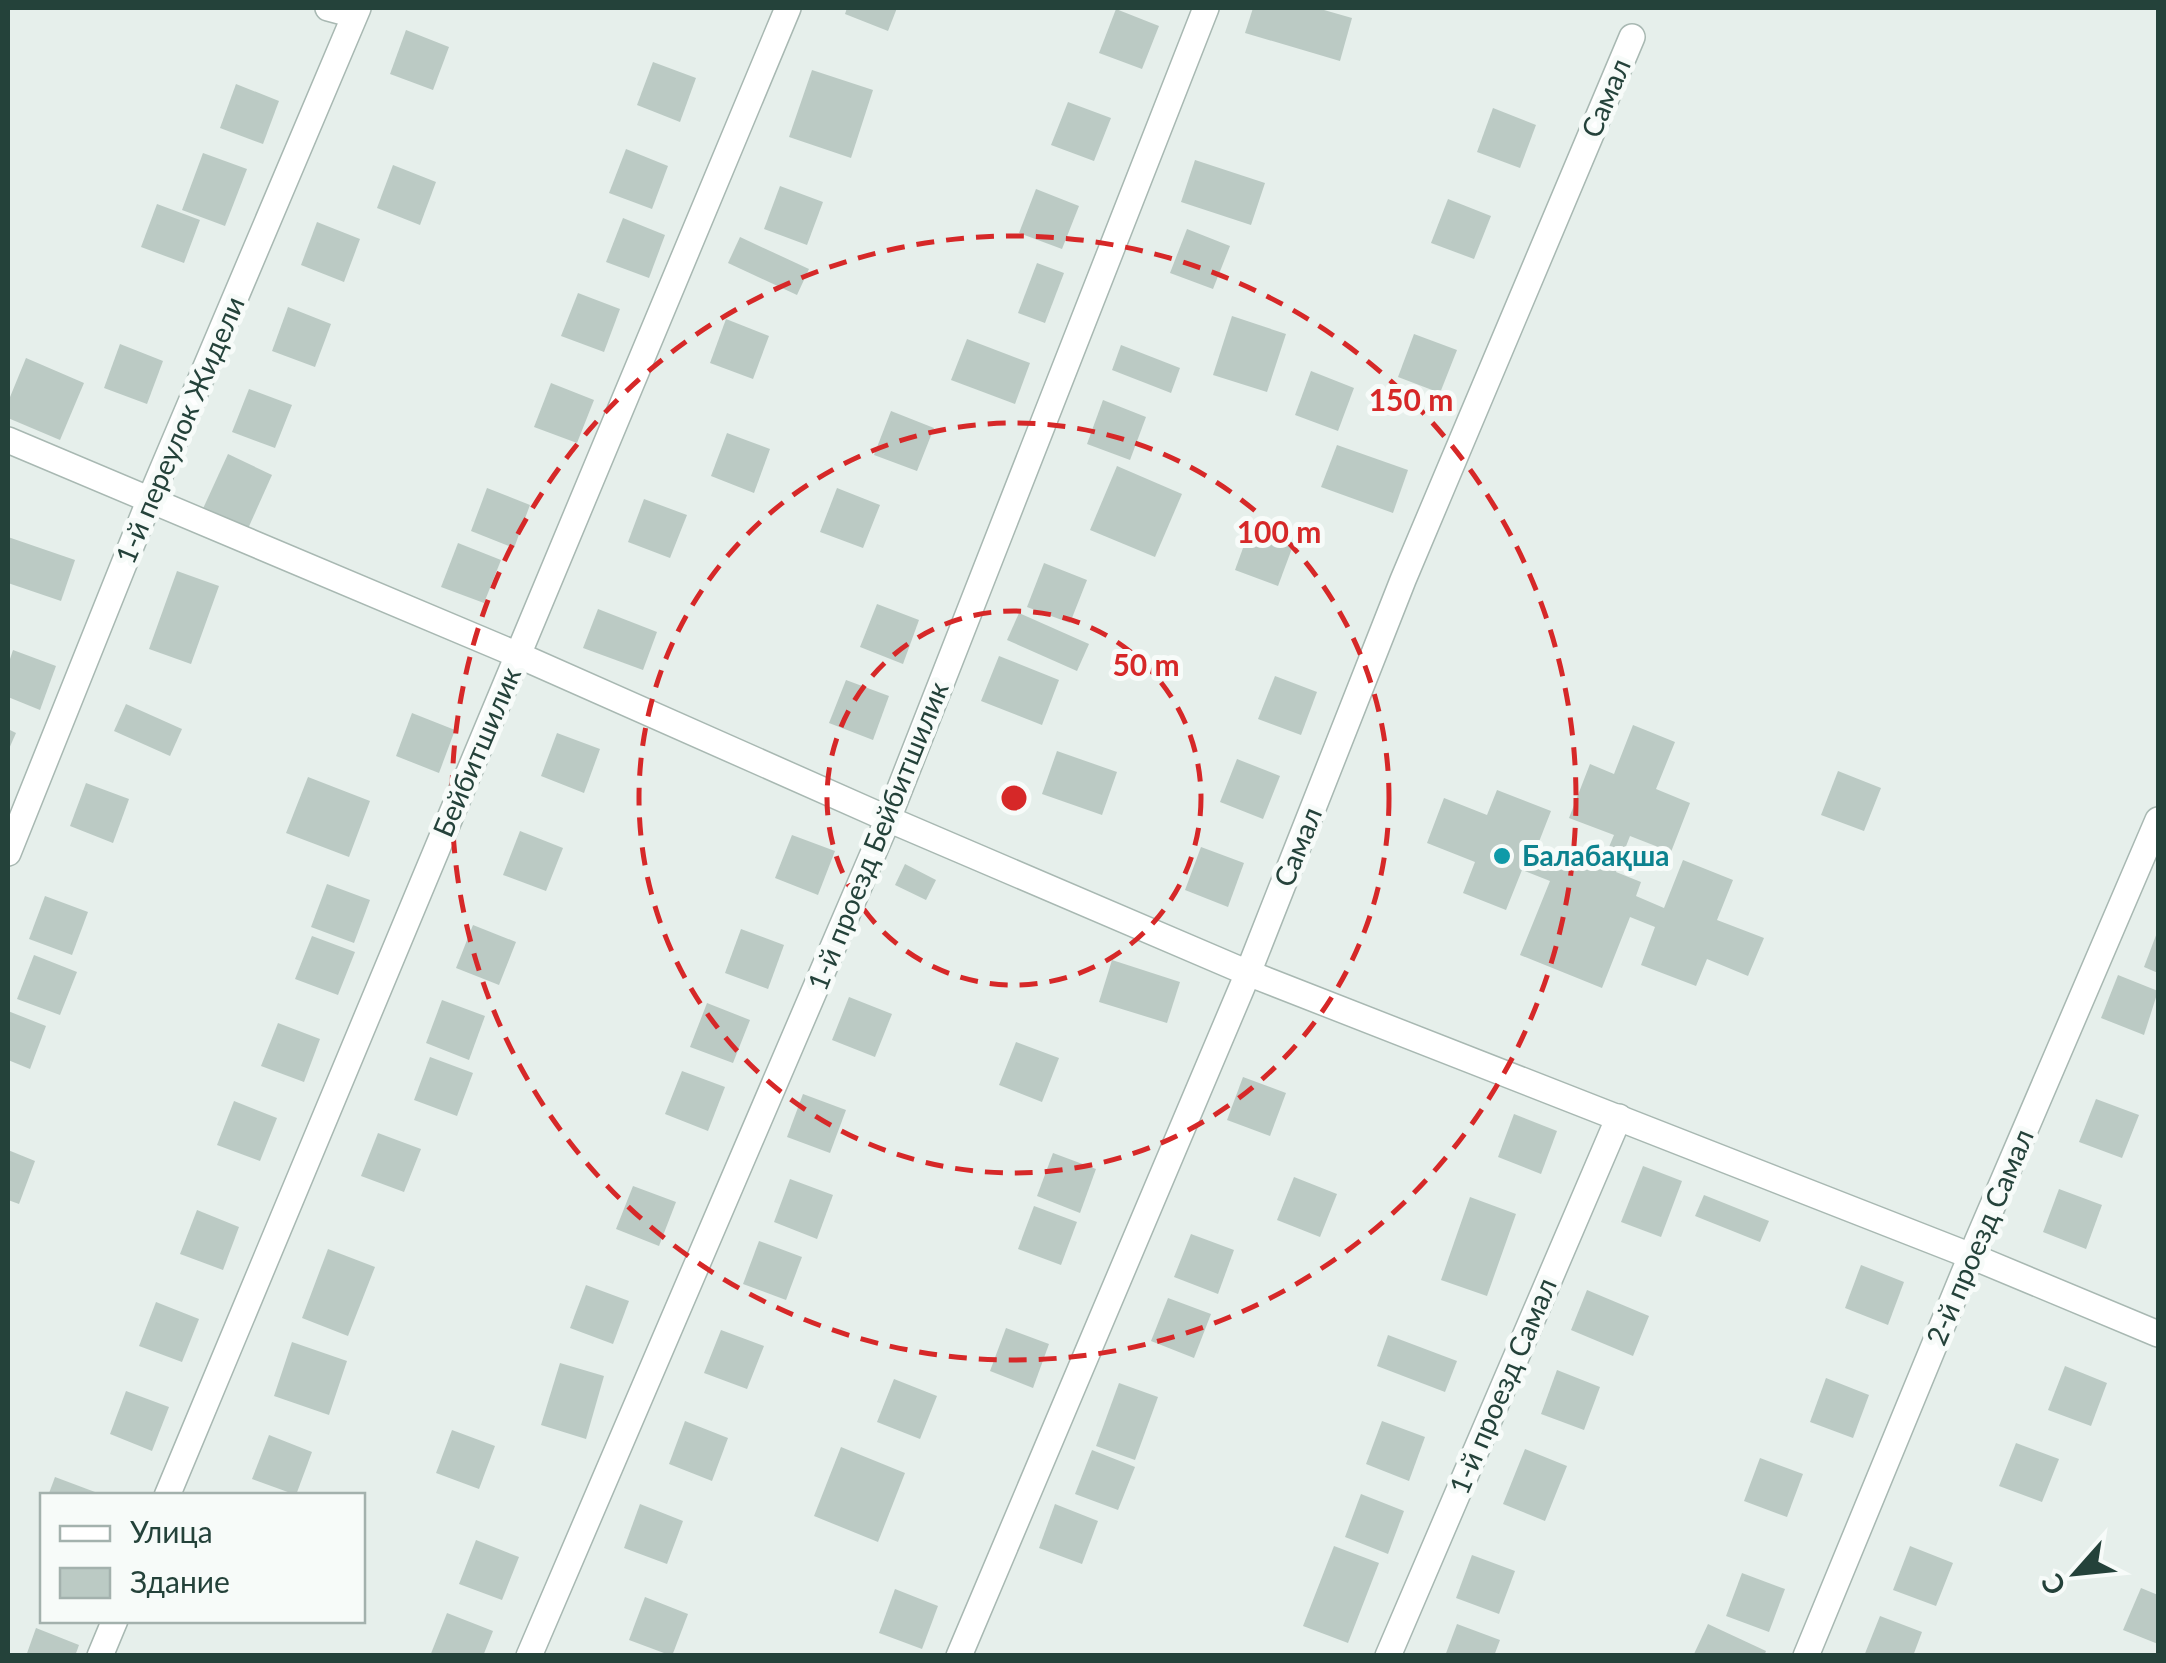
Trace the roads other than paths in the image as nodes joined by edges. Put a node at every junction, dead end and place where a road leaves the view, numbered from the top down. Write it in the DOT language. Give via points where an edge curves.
graph roads {
  1 [pos="328,8"];
  2 [pos="788,8"];
  3 [pos="1206,8"];
  4 [pos="356,11"];
  5 [pos="1632,36"];
  6 [pos="8,440"];
  7 [pos="150,499"];
  8 [pos="518,654"];
  9 [pos="888,819"];
  10 [pos="2158,820"];
  11 [pos="8,854"];
  12 [pos="1248,974"];
  13 [pos="1618,1117"];
  14 [pos="1972,1256"];
  15 [pos="2158,1334"];
  16 [pos="168,1493"];
  17 [pos="113,1623"];
  18 [pos="100,1656"];
  19 [pos="528,1656"];
  20 [pos="958,1656"];
  21 [pos="1388,1656"];
  22 [pos="1806,1656"];
  1 -- 4 [label="street"];
  2 -- 8 [label="street, Бейбитшилик"];
  3 -- 9 [label="street, 1-й проезд Бейбитшилик"];
  4 -- 7 [label="street, 1-й переулок Жидели"];
  5 -- 12 [label="street, Самал" via="1403,580"];
  6 -- 7 [label="street"];
  7 -- 8 [label="street"];
  7 -- 11 [label="street, 1-й переулок Жидели"];
  8 -- 9 [label="street"];
  8 -- 16 [label="street, Бейбитшилик"];
  9 -- 12 [label="street"];
  9 -- 19 [label="street, 1-й проезд Бейбитшилик"];
  10 -- 14 [label="street, 2-й проезд Самал"];
  12 -- 13 [label="street"];
  12 -- 20 [label="street, Самал"];
  13 -- 14 [label="street"];
  13 -- 21 [label="street, 1-й проезд Самал"];
  14 -- 15 [label="street"];
  14 -- 22 [label="street, 2-й проезд Самал"];
  17 -- 18 [label="street"];
}
